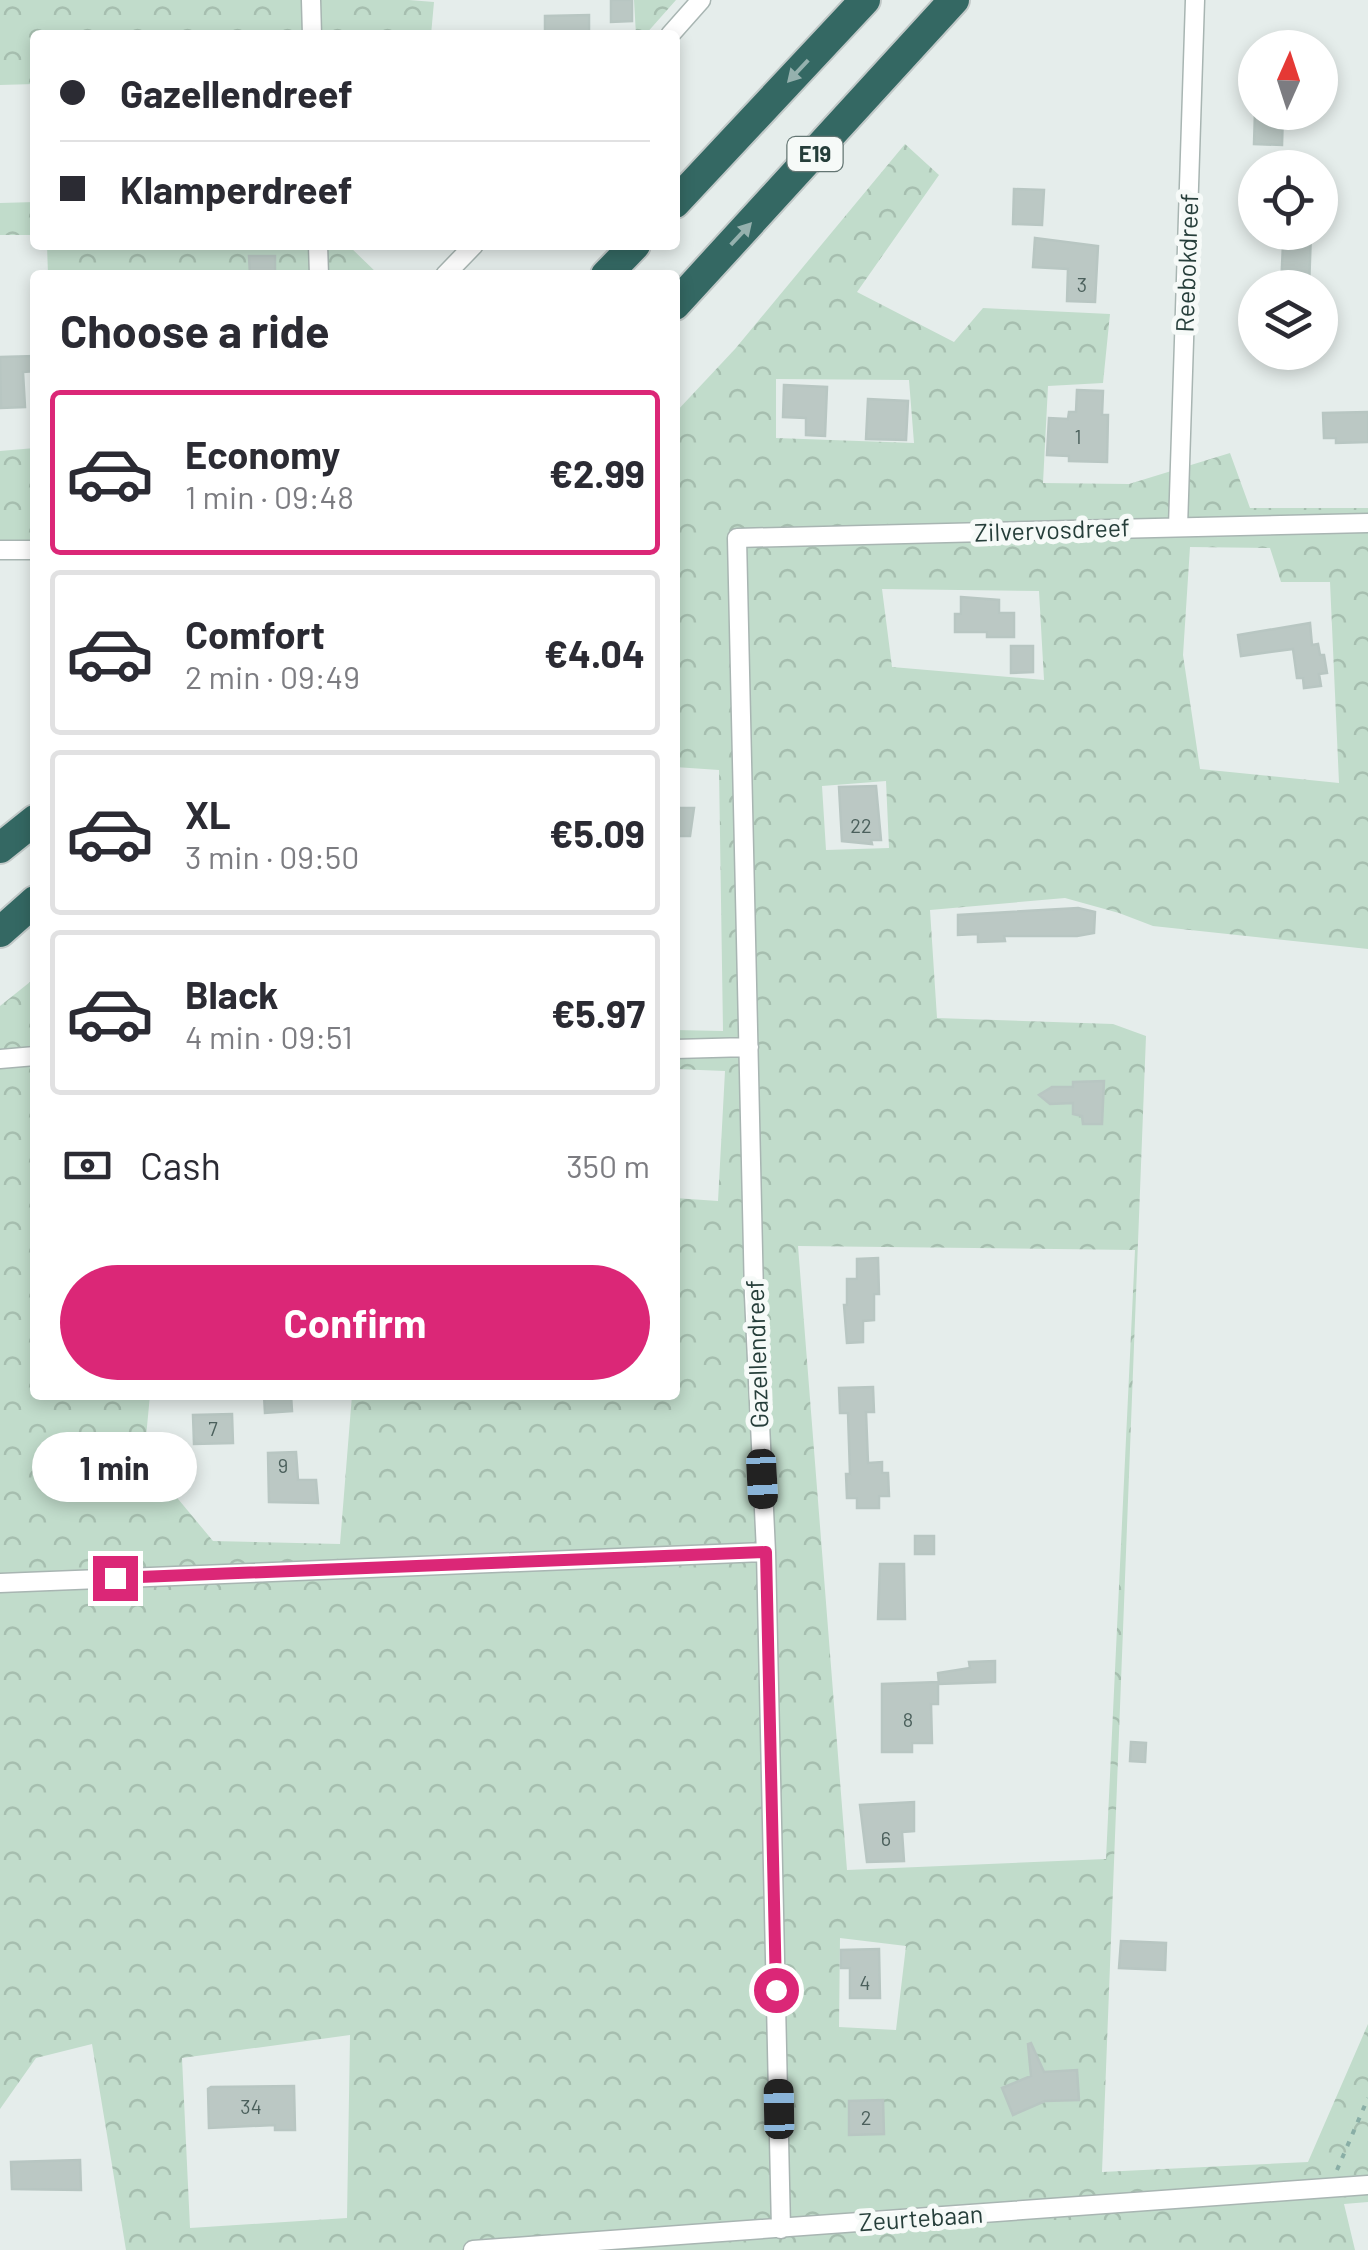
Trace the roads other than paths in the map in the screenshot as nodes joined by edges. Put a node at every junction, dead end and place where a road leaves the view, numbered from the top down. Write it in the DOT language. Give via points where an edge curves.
graph roads {
  1 [pos="311,0"];
  2 [pos="701,0"];
  3 [pos="865,0"];
  4 [pos="954,0"];
  5 [pos="1195,0"];
  6 [pos="312,30"];
  7 [pos="674,30"];
  8 [pos="680,198"];
  9 [pos="469,250"];
  10 [pos="631,250"];
  11 [pos="450,270"];
  12 [pos="611,270"];
  13 [pos="680,300"];
  14 [pos="1368,523"];
  15 [pos="1178,527"];
  16 [pos="737,538"];
  17 [pos="0,550"];
  18 [pos="30,550"];
  19 [pos="30,824"];
  20 [pos="0,848"];
  21 [pos="30,905"];
  22 [pos="0,932"];
  23 [pos="749,1047"];
  24 [pos="680,1049"];
  25 [pos="30,1056"];
  26 [pos="0,1059"];
  27 [pos="766,1552"];
  28 [pos="0,1583"];
  29 [pos="1368,2185"];
  30 [pos="782,2229"];
  31 [pos="473,2250"];
  1 -- 6 [label="street"];
  2 -- 7 [label="street"];
  3 -- 8 [label="highway, E19, one-way"];
  13 -- 4 [label="highway, E19, one-way"];
  5 -- 15 [label="street, Reebokdreef"];
  9 -- 11 [label="street"];
  10 -- 12 [label="highway"];
  14 -- 15 [label="street, Zilvervosdreef"];
  15 -- 16 [label="street, Zilvervosdreef"];
  16 -- 23 [label="street, Gazellendreef"];
  17 -- 18 [label="street"];
  19 -- 20 [label="highway"];
  21 -- 22 [label="highway"];
  23 -- 24 [label="street"];
  23 -- 27 [label="street, Gazellendreef"];
  25 -- 26 [label="street"];
  27 -- 28 [label="street"];
  27 -- 30 [label="street, Gazellendreef"];
  29 -- 30 [label="street, Zeurtebaan"];
  30 -- 31 [label="street, Zeurtebaan"];
}
